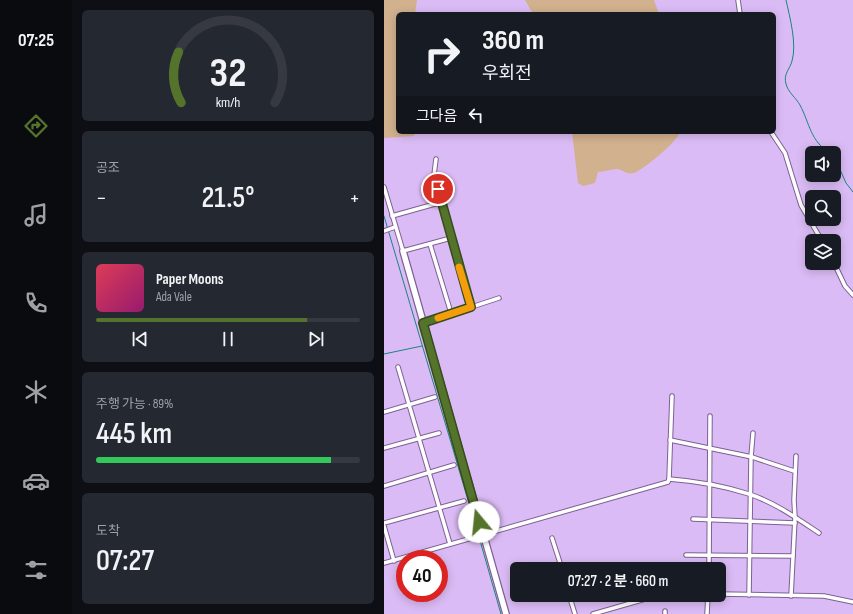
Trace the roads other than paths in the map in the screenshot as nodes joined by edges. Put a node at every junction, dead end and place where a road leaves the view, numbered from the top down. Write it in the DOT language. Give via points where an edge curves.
graph roads {
  1 [pos="738,0"];
  2 [pos="740,12"];
  3 [pos="773,134"];
  4 [pos="436,159"];
  5 [pos="384,187"];
  6 [pos="442,202"];
  7 [pos="392,216"];
  8 [pos="396,227"];
  9 [pos="387,230"];
  10 [pos="818,234"];
  11 [pos="451,238"];
  12 [pos="430,244"];
  13 [pos="402,251"];
  14 [pos="837,270"];
  15 [pos="853,295"];
  16 [pos="499,298"];
  17 [pos="471,307"];
  18 [pos="450,314"];
  19 [pos="423,323"];
  20 [pos="398,367"];
  21 [pos="672,396"];
  22 [pos="435,397"];
  23 [pos="409,404"];
  24 [pos="384,412"];
  25 [pos="710,416"];
  26 [pos="439,433"];
  27 [pos="753,433"];
  28 [pos="419,438"];
  29 [pos="670,440"];
  30 [pos="711,447"];
  31 [pos="384,448"];
  32 [pos="796,456"];
  33 [pos="751,457"];
  34 [pos="454,466"];
  35 [pos="794,471"];
  36 [pos="428,473"];
  37 [pos="669,479"];
  38 [pos="710,485"];
  39 [pos="384,486"];
  40 [pos="752,495"];
  41 [pos="464,501"];
  42 [pos="439,508"];
  43 [pos="795,518"];
  44 [pos="693,519"];
  45 [pos="709,520"];
  46 [pos="750,522"];
  47 [pos="795,523"];
  48 [pos="384,525"];
  49 [pos="819,533"];
  50 [pos="480,535"];
  51 [pos="552,538"];
  52 [pos="450,544"];
  53 [pos="686,555"];
  54 [pos="709,555"];
  55 [pos="749,556"];
  56 [pos="793,556"];
  57 [pos="394,561"];
  58 [pos="560,562"];
  59 [pos="709,562"];
  60 [pos="384,563"];
  61 [pos="726,594"];
  62 [pos="749,595"];
  63 [pos="791,596"];
  64 [pos="571,602"];
  65 [pos="635,602"];
  66 [pos="708,602"];
  67 [pos="853,602"];
  68 [pos="506,614"];
  69 [pos="575,614"];
  70 [pos="593,614"];
  71 [pos="707,614"];
  1 -- 2 [label="street"];
  3 -- 10 [label="street" via="785,153 801,205"];
  4 -- 6 [label="street" via="434,175"];
  5 -- 7 [label="street"];
  6 -- 7 [label="street"];
  6 -- 11 [label="street"];
  7 -- 8 [label="street"];
  8 -- 9 [label="street"];
  8 -- 13 [label="street"];
  11 -- 12 [label="street"];
  11 -- 17 [label="street"];
  12 -- 13 [label="street"];
  12 -- 18 [label="street"];
  13 -- 19 [label="street"];
  14 -- 15 [label="street" via="845,286"];
  16 -- 17 [label="street"];
  17 -- 18 [label="street"];
  18 -- 19 [label="street"];
  19 -- 50 [label="street"];
  20 -- 23 [label="street"];
  21 -- 29 [label="street"];
  22 -- 23 [label="street"];
  23 -- 24 [label="street"];
  23 -- 28 [label="street"];
  25 -- 30 [label="street"];
  26 -- 28 [label="street"];
  27 -- 33 [label="street"];
  28 -- 31 [label="street"];
  28 -- 36 [label="street"];
  29 -- 30 [label="street"];
  29 -- 37 [label="street"];
  30 -- 33 [label="street"];
  30 -- 38 [label="street"];
  32 -- 35 [label="street"];
  33 -- 35 [label="street"];
  33 -- 40 [label="street"];
  34 -- 36 [label="street"];
  35 -- 43 [label="street"];
  36 -- 39 [label="street"];
  36 -- 42 [label="street"];
  37 -- 38 [label="street"];
  37 -- 50 [label="street" via="668,482"];
  38 -- 40 [label="street"];
  38 -- 45 [label="street"];
  40 -- 43 [label="street"];
  40 -- 46 [label="street"];
  41 -- 42 [label="street"];
  42 -- 48 [label="street"];
  42 -- 52 [label="street"];
  43 -- 47 [label="street"];
  43 -- 49 [label="street"];
  44 -- 45 [label="street"];
  45 -- 46 [label="street"];
  45 -- 54 [label="street"];
  46 -- 47 [label="street"];
  46 -- 55 [label="street"];
  47 -- 56 [label="street"];
  48 -- 57 [label="street"];
  50 -- 52 [label="street"];
  50 -- 68 [label="street"];
  51 -- 58 [label="street"];
  52 -- 57 [label="street"];
  53 -- 54 [label="street"];
  54 -- 55 [label="street"];
  54 -- 59 [label="street"];
  55 -- 56 [label="street"];
  55 -- 62 [label="street"];
  56 -- 63 [label="street"];
  57 -- 60 [label="street"];
  61 -- 62 [label="street"];
  62 -- 63 [label="street"];
  63 -- 67 [label="street" via="829,597"];
  64 -- 69 [label="street"];
  65 -- 70 [label="street"];
  66 -- 71 [label="street"];
}
